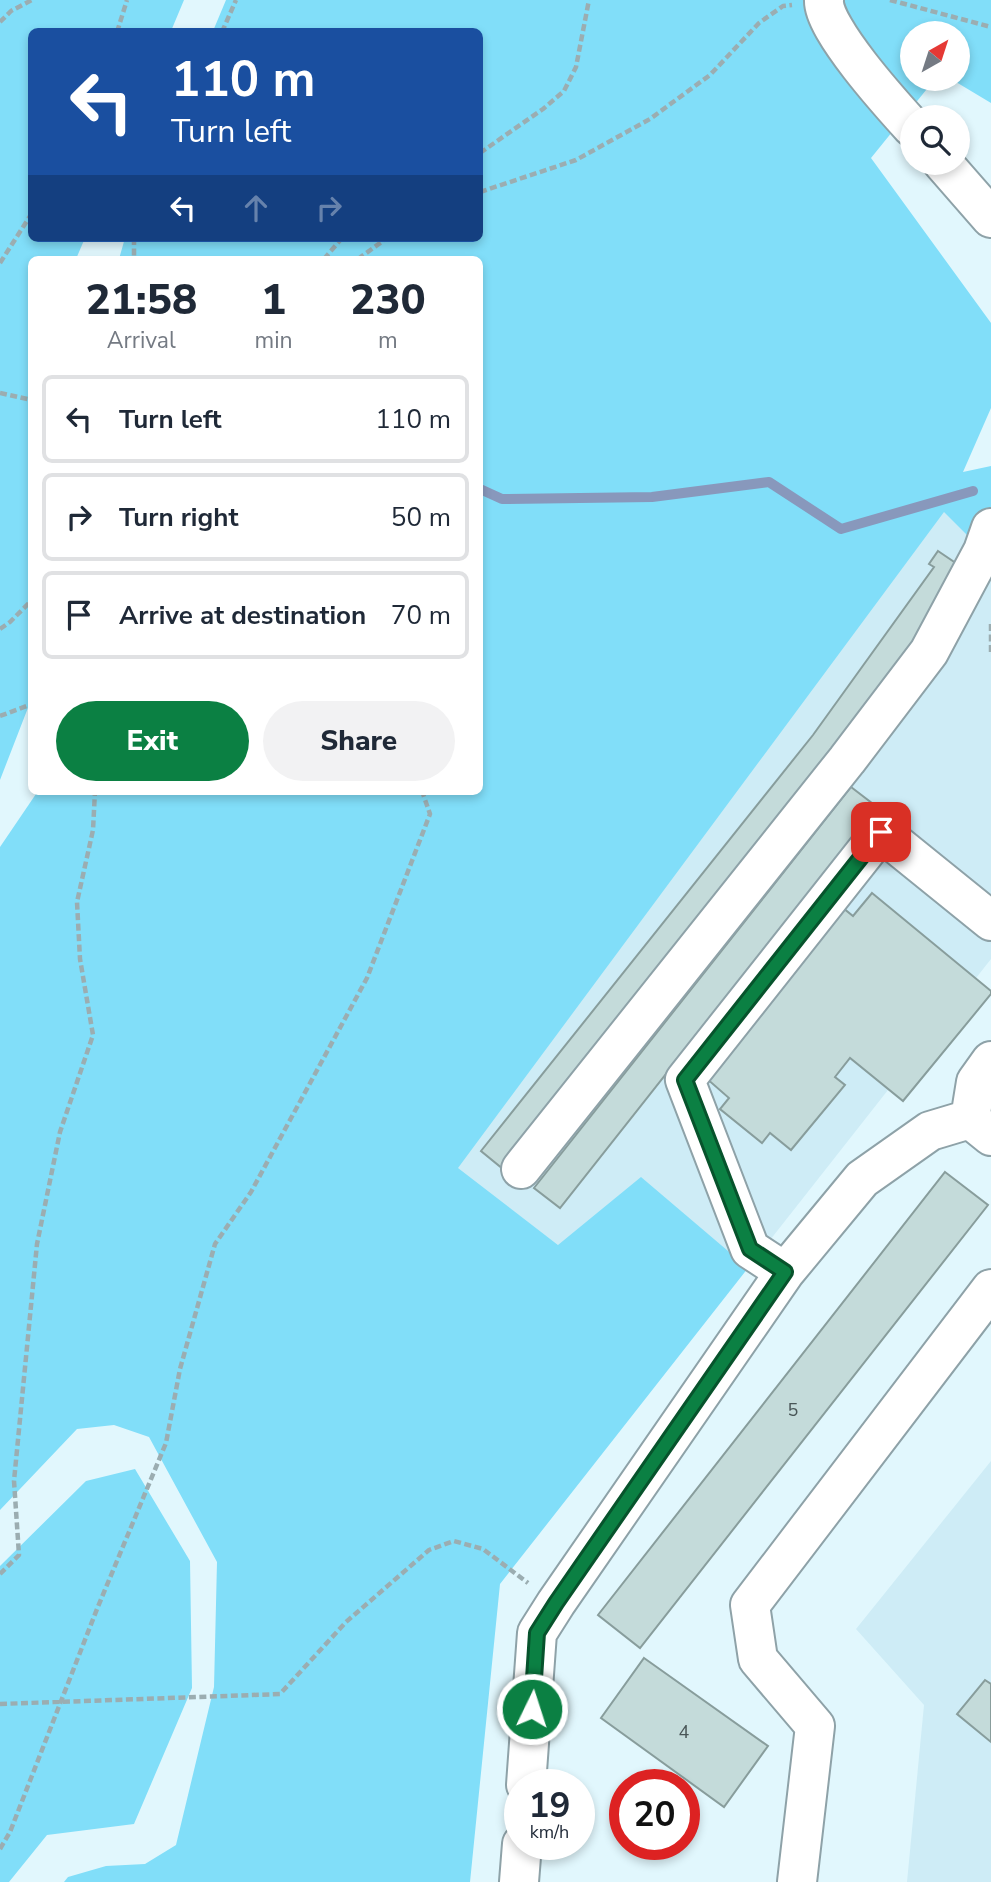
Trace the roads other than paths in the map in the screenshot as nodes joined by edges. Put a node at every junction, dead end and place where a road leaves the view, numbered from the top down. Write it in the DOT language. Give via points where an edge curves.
graph roads {
  1 [pos="829,13"];
  2 [pos="900,114"];
  3 [pos="953,175"];
  4 [pos="991,218"];
  5 [pos="991,528"];
  6 [pos="991,921"];
  7 [pos="991,1061"];
  8 [pos="980,1128"];
  9 [pos="521,1169"];
  10 [pos="785,1272"];
  11 [pos="991,1289"];
  12 [pos="527,1769"];
  13 [pos="521,1860"];
  14 [pos="519,1882"];
  15 [pos="797,1882"];
  1 -- 2 [label="lane" via="853,57"];
  3 -- 4 [label="lane"];
  5 -- 9 [label="lane" via="929,652"];
  6 -- 10 [label="lane" via="881,832 685,1080 750,1249"];
  7 -- 8 [label="lane" via="976,1082"];
  8 -- 10 [label="lane" via="930,1131 862,1179"];
  10 -- 12 [label="lane" via="537,1633"];
  11 -- 15 [label="lane" via="750,1605 758,1659 815,1726"];
  13 -- 14 [label="lane"];
}
